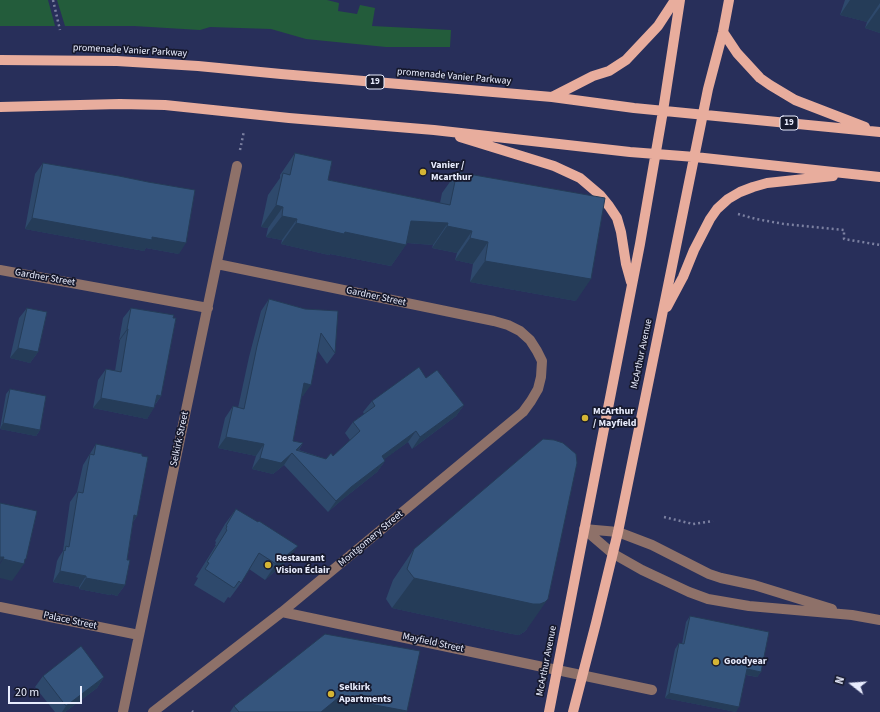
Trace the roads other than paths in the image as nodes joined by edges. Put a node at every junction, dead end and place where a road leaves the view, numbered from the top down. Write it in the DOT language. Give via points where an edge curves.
graph roads {
  1 [pos="675,0"];
  2 [pos="680,0"];
  3 [pos="729,0"];
  4 [pos="723,32"];
  5 [pos="0,60"];
  6 [pos="552,97"];
  7 [pos="0,107"];
  8 [pos="663,111"];
  9 [pos="703,115"];
  10 [pos="434,130"];
  11 [pos="878,132"];
  12 [pos="656,154"];
  13 [pos="695,157"];
  14 [pos="237,166"];
  15 [pos="853,174"];
  16 [pos="880,177"];
  17 [pos="217,264"];
  18 [pos="0,270"];
  19 [pos="632,286"];
  20 [pos="208,308"];
  21 [pos="661,320"];
  22 [pos="530,340"];
  23 [pos="584,529"];
  24 [pos="618,532"];
  25 [pos="612,553"];
  26 [pos="0,607"];
  27 [pos="282,612"];
  28 [pos="852,615"];
  29 [pos="880,620"];
  30 [pos="139,636"];
  31 [pos="557,670"];
  32 [pos="583,675"];
  33 [pos="652,690"];
  34 [pos="123,712"];
  35 [pos="153,712"];
  36 [pos="549,712"];
  37 [pos="573,712"];
  1 -- 6 [label="main road" via="658,26 626,60 609,71 593,76"];
  2 -- 8 [label="main road, McArthur Avenue"];
  3 -- 4 [label="main road, McArthur Avenue"];
  4 -- 9 [label="main road, McArthur Avenue"];
  4 -- 11 [label="main road" via="737,53 770,85 796,100"];
  5 -- 6 [label="main road, promenade Vanier Parkway / 19" via="169,64"];
  6 -- 8 [label="main road, promenade Vanier Parkway / 19"];
  7 -- 10 [label="main road" via="165,105"];
  8 -- 9 [label="main road, promenade Vanier Parkway / 19"];
  8 -- 12 [label="main road, McArthur Avenue"];
  9 -- 11 [label="main road, promenade Vanier Parkway / 19"];
  9 -- 13 [label="main road, McArthur Avenue"];
  10 -- 12 [label="main road"];
  10 -- 19 [label="main road" via="554,166 589,185 617,218"];
  12 -- 13 [label="main road"];
  12 -- 19 [label="main road, McArthur Avenue"];
  13 -- 15 [label="main road"];
  13 -- 21 [label="main road, McArthur Avenue"];
  14 -- 17 [label="street, Selkirk Street"];
  15 -- 16 [label="main road"];
  15 -- 21 [label="main road" via="767,183 728,199 710,219"];
  17 -- 20 [label="street, Selkirk Street"];
  17 -- 22 [label="street, Gardner Street" via="494,321 520,331"];
  18 -- 20 [label="street, Gardner Street"];
  19 -- 23 [label="main road, McArthur Avenue"];
  20 -- 30 [label="street, Selkirk Street"];
  21 -- 24 [label="main road, McArthur Avenue"];
  22 -- 27 [label="street, Montgomery Street" via="542,361 541,377 538,389 523,412"];
  23 -- 24 [label="street"];
  23 -- 25 [label="street"];
  23 -- 31 [label="main road, McArthur Avenue"];
  24 -- 25 [label="main road, McArthur Avenue"];
  24 -- 28 [label="street" via="652,545 709,574"];
  25 -- 28 [label="street" via="675,586 708,599 749,606"];
  25 -- 32 [label="main road, McArthur Avenue"];
  26 -- 30 [label="street, Palace Street"];
  27 -- 31 [label="street, Mayfield Street"];
  27 -- 35 [label="street, Montgomery Street"];
  28 -- 29 [label="street"];
  30 -- 34 [label="street, Selkirk Street"];
  31 -- 32 [label="street, Mayfield Street"];
  31 -- 36 [label="main road, McArthur Avenue"];
  32 -- 33 [label="street, Mayfield Street"];
  32 -- 37 [label="main road, McArthur Avenue"];
}
